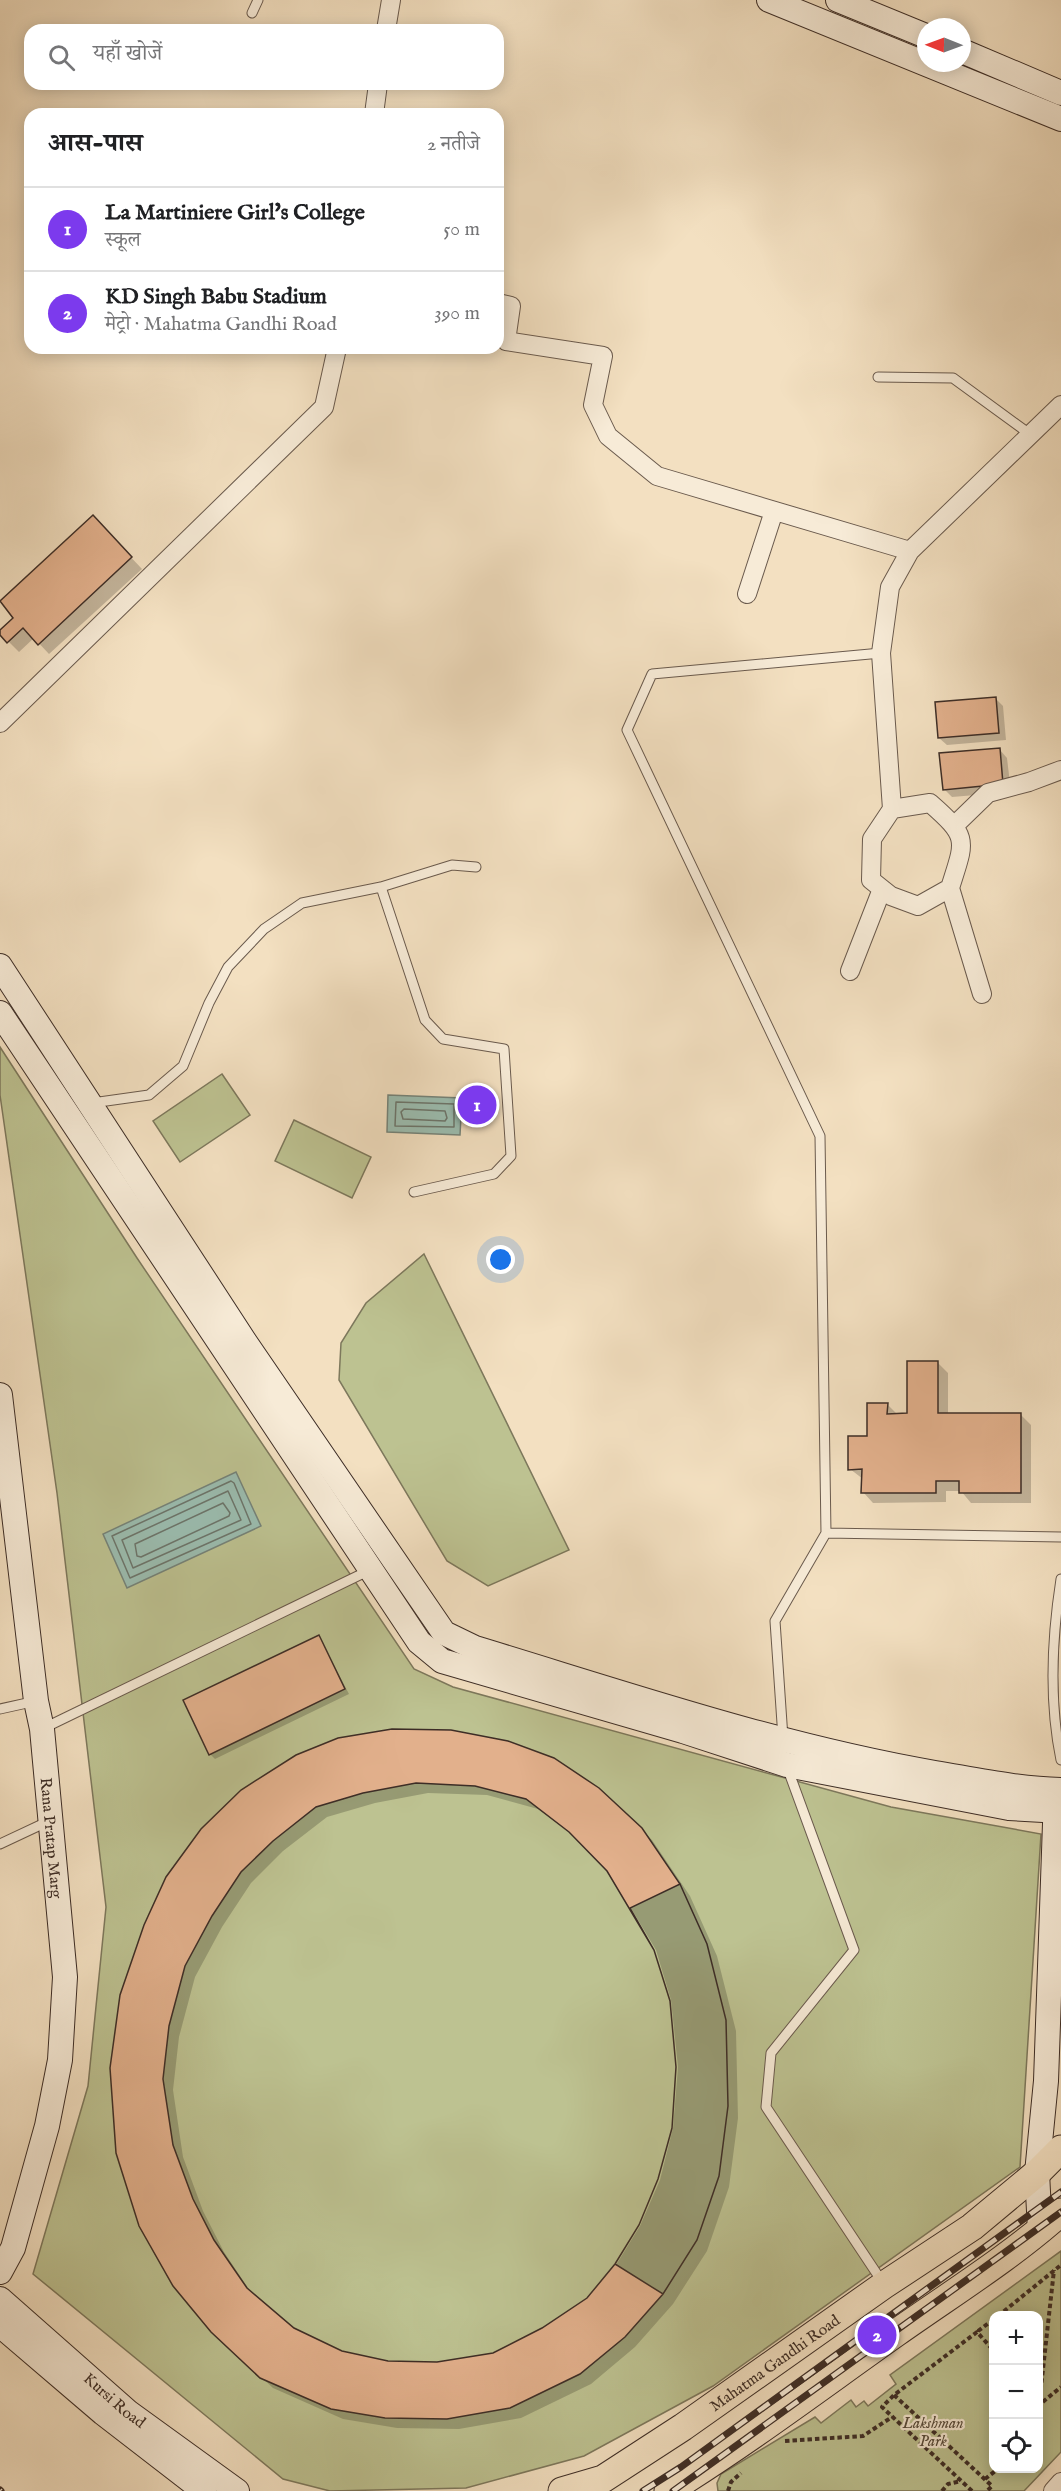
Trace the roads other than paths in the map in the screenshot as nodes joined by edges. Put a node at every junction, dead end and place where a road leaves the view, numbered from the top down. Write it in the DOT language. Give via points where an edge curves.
graph roads {
  1 [pos="258,0"];
  2 [pos="391,0"];
  3 [pos="768,0"];
  4 [pos="850,2"];
  5 [pos="252,14"];
  6 [pos="387,24"];
  7 [pos="844,31"];
  8 [pos="917,32"];
  9 [pos="971,55"];
  10 [pos="377,90"];
  11 [pos="1061,93"];
  12 [pos="375,108"];
  13 [pos="1061,119"];
  14 [pos="504,304"];
  15 [pos="337,354"];
  16 [pos="878,377"];
  17 [pos="1061,405"];
  18 [pos="1030,435"];
  19 [pos="774,511"];
  20 [pos="910,551"];
  21 [pos="747,594"];
  22 [pos="881,653"];
  23 [pos="0,723"];
  24 [pos="1061,770"];
  25 [pos="892,809"];
  26 [pos="955,825"];
  27 [pos="476,867"];
  28 [pos="381,887"];
  29 [pos="950,888"];
  30 [pos="882,889"];
  31 [pos="0,966"];
  32 [pos="850,971"];
  33 [pos="982,994"];
  34 [pos="0,1013"];
  35 [pos="89,1104"];
  36 [pos="414,1192"];
  37 [pos="0,1395"];
  38 [pos="826,1533"];
  39 [pos="1061,1537"];
  40 [pos="382,1564"];
  41 [pos="1061,1579"];
  42 [pos="36,1701"];
  43 [pos="0,1709"];
  44 [pos="42,1729"];
  45 [pos="785,1753"];
  46 [pos="1061,1760"];
  47 [pos="1059,1796"];
  48 [pos="49,1821"];
  49 [pos="0,1844"];
  50 [pos="1061,2149"];
  51 [pos="1037,2173"];
  52 [pos="1061,2212"];
  53 [pos="1040,2230"];
  54 [pos="0,2272"];
  55 [pos="884,2285"];
  56 [pos="0,2299"];
  57 [pos="0,2325"];
  58 [pos="37,2346"];
  59 [pos="1061,2482"];
  60 [pos="694,2483"];
  61 [pos="204,2491"];
  62 [pos="237,2491"];
  63 [pos="562,2491"];
  64 [pos="668,2491"];
  65 [pos="1053,2491"];
  1 -- 5 [label="lane"];
  2 -- 6 [label="street"];
  3 -- 7 [label="street"];
  4 -- 7 [label="street"];
  4 -- 8 [label="street"];
  7 -- 13 [label="street"];
  9 -- 11 [label="street"];
  10 -- 12 [label="street"];
  14 -- 19 [label="street" via="511,306 506,341 603,356 593,405 608,436 657,476"];
  15 -- 23 [label="street" via="324,407"];
  16 -- 18 [label="lane" via="953,378"];
  17 -- 18 [label="street"];
  18 -- 20 [label="street"];
  19 -- 20 [label="street"];
  19 -- 21 [label="street"];
  20 -- 22 [label="street" via="890,587"];
  22 -- 25 [label="street"];
  22 -- 38 [label="lane" via="652,674 627,730 820,1136"];
  24 -- 26 [label="street" via="1029,783 988,792"];
  25 -- 26 [label="street" via="930,802"];
  25 -- 30 [label="street" via="872,839 870,880"];
  26 -- 29 [label="street" via="963,847"];
  27 -- 28 [label="lane" via="452,866"];
  28 -- 35 [label="lane" via="302,903 264,929 228,967 183,1066 149,1095"];
  28 -- 36 [label="lane" via="425,1020 443,1039 504,1049 511,1156 494,1174"];
  29 -- 30 [label="street" via="918,906"];
  29 -- 33 [label="street"];
  30 -- 32 [label="street"];
  31 -- 35 [label="street"];
  34 -- 40 [label="street"];
  35 -- 40 [label="street"];
  37 -- 42 [label="street, Rana Pratap Marg"];
  38 -- 39 [label="lane"];
  38 -- 45 [label="lane" via="776,1621"];
  40 -- 44 [label="lane"];
  40 -- 45 [label="street" via="444,1633 475,1648"];
  41 -- 46 [label="lane" via="1053,1665 1056,1738"];
  42 -- 43 [label="lane"];
  42 -- 44 [label="street, Rana Pratap Marg"];
  44 -- 48 [label="street, Rana Pratap Marg"];
  45 -- 47 [label="street" via="914,1769"];
  45 -- 55 [label="lane" via="854,1950 771,2053 766,2107"];
  47 -- 51 [label="street" via="1046,2081"];
  48 -- 49 [label="lane"];
  48 -- 54 [label="street, Rana Pratap Marg" via="65,1977 60,2060 47,2126 16,2237"];
  50 -- 51 [label="main road, Mahatma Gandhi Road"];
  51 -- 53 [label="street"];
  51 -- 55 [label="main road, Mahatma Gandhi Road" via="972,2227"];
  52 -- 53 [label="main road"];
  53 -- 60 [label="main road"];
  55 -- 63 [label="main road, Mahatma Gandhi Road" via="603,2479"];
  56 -- 58 [label="street, Kursi Road"];
  57 -- 58 [label="street, Kursi Road"];
  58 -- 61 [label="street, Kursi Road" via="103,2413"];
  58 -- 62 [label="street, Kursi Road"];
  59 -- 65 [label="street"];
  60 -- 64 [label="main road"];
}
